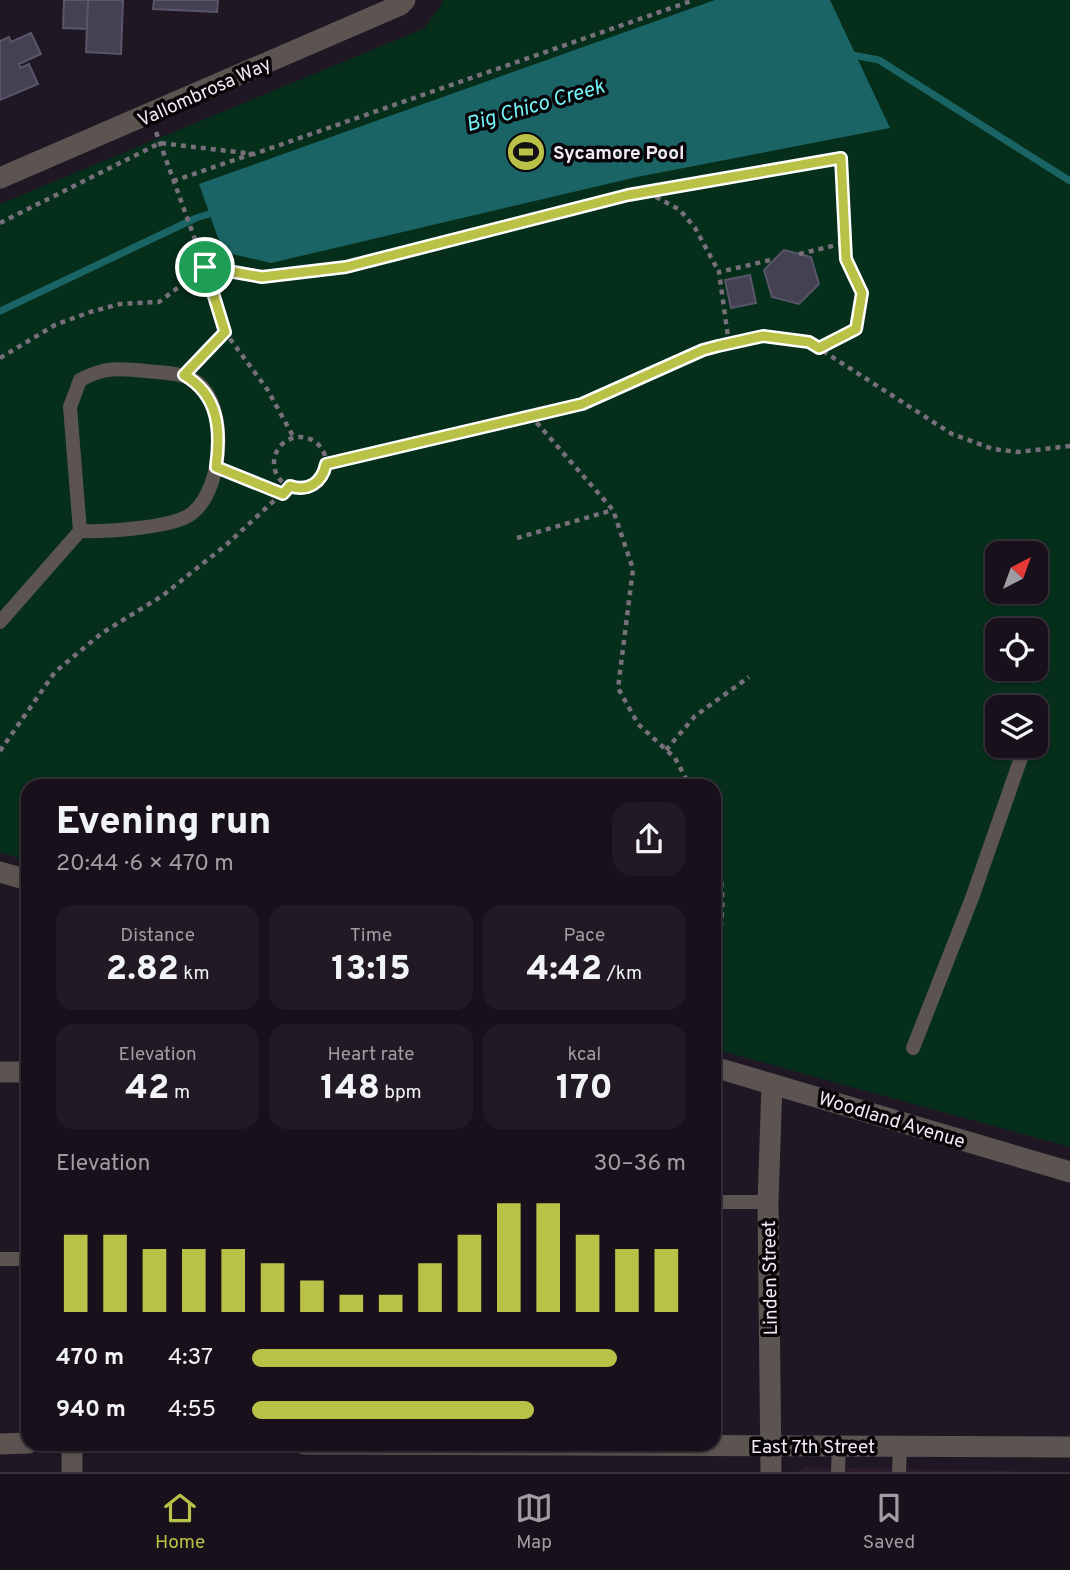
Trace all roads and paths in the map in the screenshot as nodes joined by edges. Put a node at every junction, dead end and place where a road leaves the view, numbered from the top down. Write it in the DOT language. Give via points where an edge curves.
graph roads {
  1 [pos="405,0"];
  2 [pos="694,0"];
  3 [pos="157,135"];
  4 [pos="160,143"];
  5 [pos="254,154"];
  6 [pos="0,178"];
  7 [pos="173,181"];
  8 [pos="646,191"];
  9 [pos="0,223"];
  10 [pos="845,243"];
  11 [pos="799,254"];
  12 [pos="775,259"];
  13 [pos="205,267"];
  14 [pos="719,272"];
  15 [pos="225,332"];
  16 [pos="729,344"];
  17 [pos="819,348"];
  18 [pos="0,358"];
  19 [pos="184,375"];
  20 [pos="530,415"];
  21 [pos="294,438"];
  22 [pos="1070,446"];
  23 [pos="326,464"];
  24 [pos="216,467"];
  25 [pos="290,486"];
  26 [pos="283,494"];
  27 [pos="613,510"];
  28 [pos="80,531"];
  29 [pos="517,538"];
  30 [pos="0,622"];
  31 [pos="749,677"];
  32 [pos="666,750"];
  33 [pos="0,751"];
  34 [pos="1021,758"];
  35 [pos="686,779"];
  36 [pos="721,869"];
  37 [pos="0,872"];
  38 [pos="21,878"];
  39 [pos="721,934"];
  40 [pos="913,1048"];
  41 [pos="721,1070"];
  42 [pos="0,1072"];
  43 [pos="21,1072"];
  44 [pos="772,1084"];
  45 [pos="1070,1172"];
  46 [pos="721,1202"];
  47 [pos="768,1202"];
  48 [pos="0,1259"];
  49 [pos="21,1259"];
  50 [pos="21,1443"];
  51 [pos="0,1444"];
  52 [pos="721,1445"];
  53 [pos="771,1445"];
  54 [pos="839,1446"];
  55 [pos="900,1446"];
  56 [pos="1070,1447"];
  57 [pos="72,1451"];
  58 [pos="72,1472"];
  59 [pos="771,1472"];
  60 [pos="838,1472"];
  61 [pos="899,1472"];
  1 -- 6 [label="street, Vallombrosa Way"];
  2 -- 5 [label="path"];
  3 -- 4 [label="path"];
  4 -- 5 [label="path"];
  4 -- 7 [label="path"];
  4 -- 9 [label="path"];
  5 -- 7 [label="path"];
  7 -- 13 [label="path"];
  8 -- 10 [label="path" via="841,158"];
  8 -- 13 [label="path" via="346,267 262,277"];
  8 -- 14 [label="path" via="680,210"];
  10 -- 11 [label="path"];
  10 -- 17 [label="path" via="846,259 862,293 856,329"];
  12 -- 14 [label="path"];
  13 -- 15 [label="path"];
  13 -- 18 [label="path" via="159,302 120,304 90,312 55,325"];
  14 -- 16 [label="path"];
  15 -- 19 [label="path"];
  15 -- 21 [label="path" via="267,389"];
  16 -- 17 [label="path" via="763,336 809,342"];
  16 -- 20 [label="path" via="703,350 582,404"];
  17 -- 22 [label="path" via="952,434 993,449 1018,452"];
  19 -- 24 [label="lane" via="208,395 216,412"];
  19 -- 28 [label="lane" via="111,367 80,380 70,407"];
  20 -- 23 [label="path"];
  20 -- 27 [label="path"];
  21 -- 23 [label="path" via="317,443"];
  21 -- 25 [label="path" via="281,446 275,460 278,476"];
  23 -- 25 [label="path" via="314,485"];
  24 -- 26 [label="path"];
  24 -- 28 [label="lane" via="197,510 184,518 108,532"];
  25 -- 26 [label="path"];
  26 -- 33 [label="path" via="162,596 102,633 55,672"];
  27 -- 29 [label="path"];
  27 -- 32 [label="path" via="633,569 618,688 638,724"];
  28 -- 30 [label="lane"];
  31 -- 32 [label="path" via="695,716"];
  32 -- 35 [label="path"];
  34 -- 40 [label="lane"];
  36 -- 39 [label="path"];
  37 -- 38 [label="street"];
  41 -- 44 [label="street, Woodland Avenue"];
  42 -- 43 [label="street"];
  44 -- 45 [label="street, Woodland Avenue"];
  44 -- 47 [label="street, Linden Street"];
  46 -- 47 [label="lane"];
  47 -- 53 [label="street, Linden Street"];
  48 -- 49 [label="lane"];
  50 -- 51 [label="street"];
  52 -- 53 [label="street, East 7th Street"];
  53 -- 54 [label="street, East 7th Street"];
  53 -- 59 [label="street, Linden Street"];
  54 -- 55 [label="street, East 7th Street"];
  54 -- 60 [label="lane"];
  55 -- 56 [label="street, East 7th Street"];
  55 -- 61 [label="lane"];
  57 -- 58 [label="street"];
}
